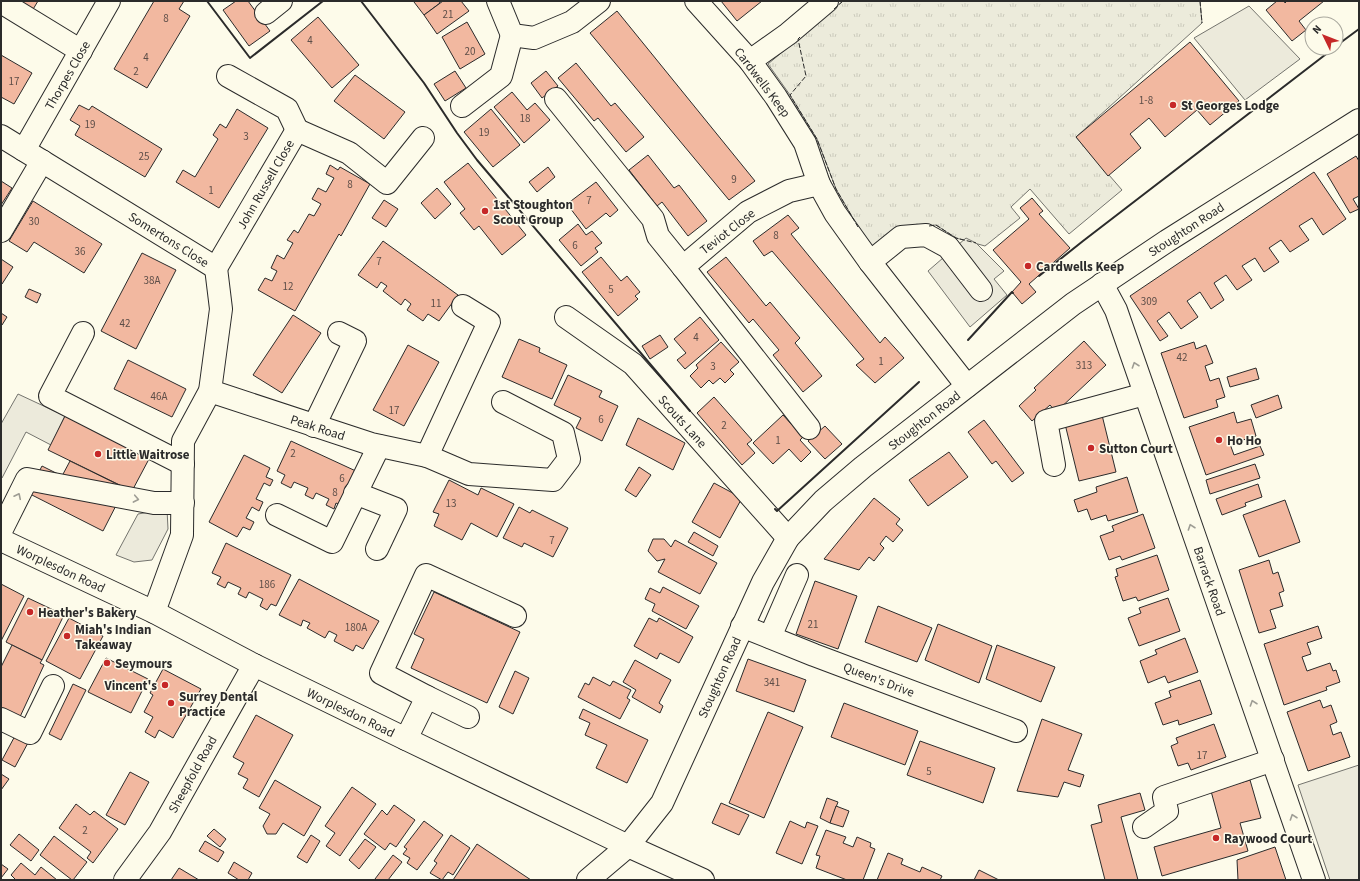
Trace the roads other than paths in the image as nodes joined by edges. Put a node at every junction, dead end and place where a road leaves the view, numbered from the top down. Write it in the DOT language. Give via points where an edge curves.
graph roads {
  1 [pos="109,1"];
  2 [pos="498,1"];
  3 [pos="600,1"];
  4 [pos="696,1"];
  5 [pos="827,1"];
  6 [pos="1,2"];
  7 [pos="512,35"];
  8 [pos="81,51"];
  9 [pos="750,61"];
  10 [pos="228,76"];
  11 [pos="556,99"];
  12 [pos="462,106"];
  13 [pos="1359,120"];
  14 [pos="297,130"];
  15 [pos="1,136"];
  16 [pos="423,138"];
  17 [pos="33,155"];
  18 [pos="818,184"];
  19 [pos="1,231"];
  20 [pos="870,262"];
  21 [pos="682,267"];
  22 [pos="216,268"];
  23 [pos="1102,284"];
  24 [pos="981,290"];
  25 [pos="463,306"];
  26 [pos="566,317"];
  27 [pos="83,333"];
  28 [pos="340,333"];
  29 [pos="967,386"];
  30 [pos="210,392"];
  31 [pos="1145,394"];
  32 [pos="503,402"];
  33 [pos="314,426"];
  34 [pos="809,428"];
  35 [pos="379,446"];
  36 [pos="427,456"];
  37 [pos="183,464"];
  38 [pos="1054,465"];
  39 [pos="356,494"];
  40 [pos="183,503"];
  41 [pos="277,515"];
  42 [pos="1,531"];
  43 [pos="788,538"];
  44 [pos="1,540"];
  45 [pos="377,548"];
  46 [pos="797,575"];
  47 [pos="154,612"];
  48 [pos="515,616"];
  49 [pos="742,626"];
  50 [pos="770,637"];
  51 [pos="254,665"];
  52 [pos="53,686"];
  53 [pos="427,696"];
  54 [pos="468,717"];
  55 [pos="1,719"];
  56 [pos="1016,731"];
  57 [pos="406,740"];
  58 [pos="1273,760"];
  59 [pos="1144,827"];
  60 [pos="628,846"];
  61 [pos="125,880"];
  62 [pos="588,880"];
  63 [pos="703,880"];
  64 [pos="1314,880"];
  1 -- 8 [label="street, Thorpes Close"];
  2 -- 7 [label="street"];
  3 -- 7 [label="street" via="572,22 534,38"];
  4 -- 9 [label="street, Cardwells Keep"];
  5 -- 9 [label="street" via="788,34"];
  6 -- 8 [label="street"];
  7 -- 12 [label="street" via="501,76"];
  8 -- 17 [label="street, Thorpes Close"];
  9 -- 18 [label="street, Cardwells Keep" via="806,143"];
  10 -- 14 [label="street" via="287,109"];
  11 -- 21 [label="street" via="653,219 658,236"];
  13 -- 23 [label="street, Stoughton Road"];
  14 -- 16 [label="street, John Russell Close" via="349,153 387,183"];
  14 -- 22 [label="street, John Russell Close"];
  15 -- 17 [label="street, Somertons Close"];
  17 -- 19 [label="street, Thorpes Close"];
  17 -- 22 [label="street, Somertons Close"];
  18 -- 20 [label="street, Cardwells Keep" via="834,213"];
  18 -- 21 [label="street, Teviot Close" via="790,191 748,212"];
  20 -- 24 [label="street" via="900,237 926,235 948,247"];
  20 -- 29 [label="street, Cardwells Keep"];
  21 -- 34 [label="street"];
  22 -- 30 [label="street, Somertons Close" via="221,308"];
  23 -- 29 [label="street, Stoughton Road"];
  31 -- 23 [label="street, Barrack Road, one-way" via="1116,310"];
  25 -- 36 [label="street" via="489,322"];
  26 -- 43 [label="street, Scouts Lane" via="633,364"];
  27 -- 37 [label="street" via="50,396"];
  28 -- 33 [label="street" via="355,341"];
  29 -- 43 [label="street, Stoughton Road" via="823,501"];
  30 -- 33 [label="street, Peak Road"];
  30 -- 37 [label="street, Somertons Close" via="183,441"];
  31 -- 38 [label="street" via="1046,421"];
  58 -- 31 [label="street, Barrack Road, one-way"];
  32 -- 36 [label="street, Peak Road" via="563,433 569,459 553,480 469,474"];
  33 -- 35 [label="street, Peak Road"];
  35 -- 36 [label="street, Peak Road"];
  35 -- 39 [label="street"];
  37 -- 40 [label="street, Somertons Close"];
  39 -- 41 [label="street" via="332,542"];
  39 -- 45 [label="street" via="396,509"];
  42 -- 40 [label="street, one-way" via="27,479 154,503"];
  40 -- 47 [label="street, Somertons Close" via="182,535"];
  43 -- 49 [label="street, Stoughton Road"];
  44 -- 47 [label="street, Worplesdon Road"];
  46 -- 50 [label="street"];
  47 -- 51 [label="street, Worplesdon Road"];
  48 -- 53 [label="street" via="426,575 381,673"];
  49 -- 50 [label="street, Queen's Drive"];
  49 -- 60 [label="street, Stoughton Road" via="662,803"];
  50 -- 56 [label="street, Queen's Drive"];
  51 -- 57 [label="street, Worplesdon Road"];
  51 -- 61 [label="street, Sheepfold Road" via="160,832"];
  52 -- 55 [label="street" via="30,733"];
  53 -- 54 [label="street"];
  53 -- 57 [label="street"];
  57 -- 60 [label="street, Worplesdon Road"];
  58 -- 59 [label="street" via="1164,797 1167,811"];
  64 -- 58 [label="street, Barrack Road, one-way"];
  60 -- 62 [label="street, Stoughton Road"];
  60 -- 63 [label="street, Worplesdon Road"];
}
